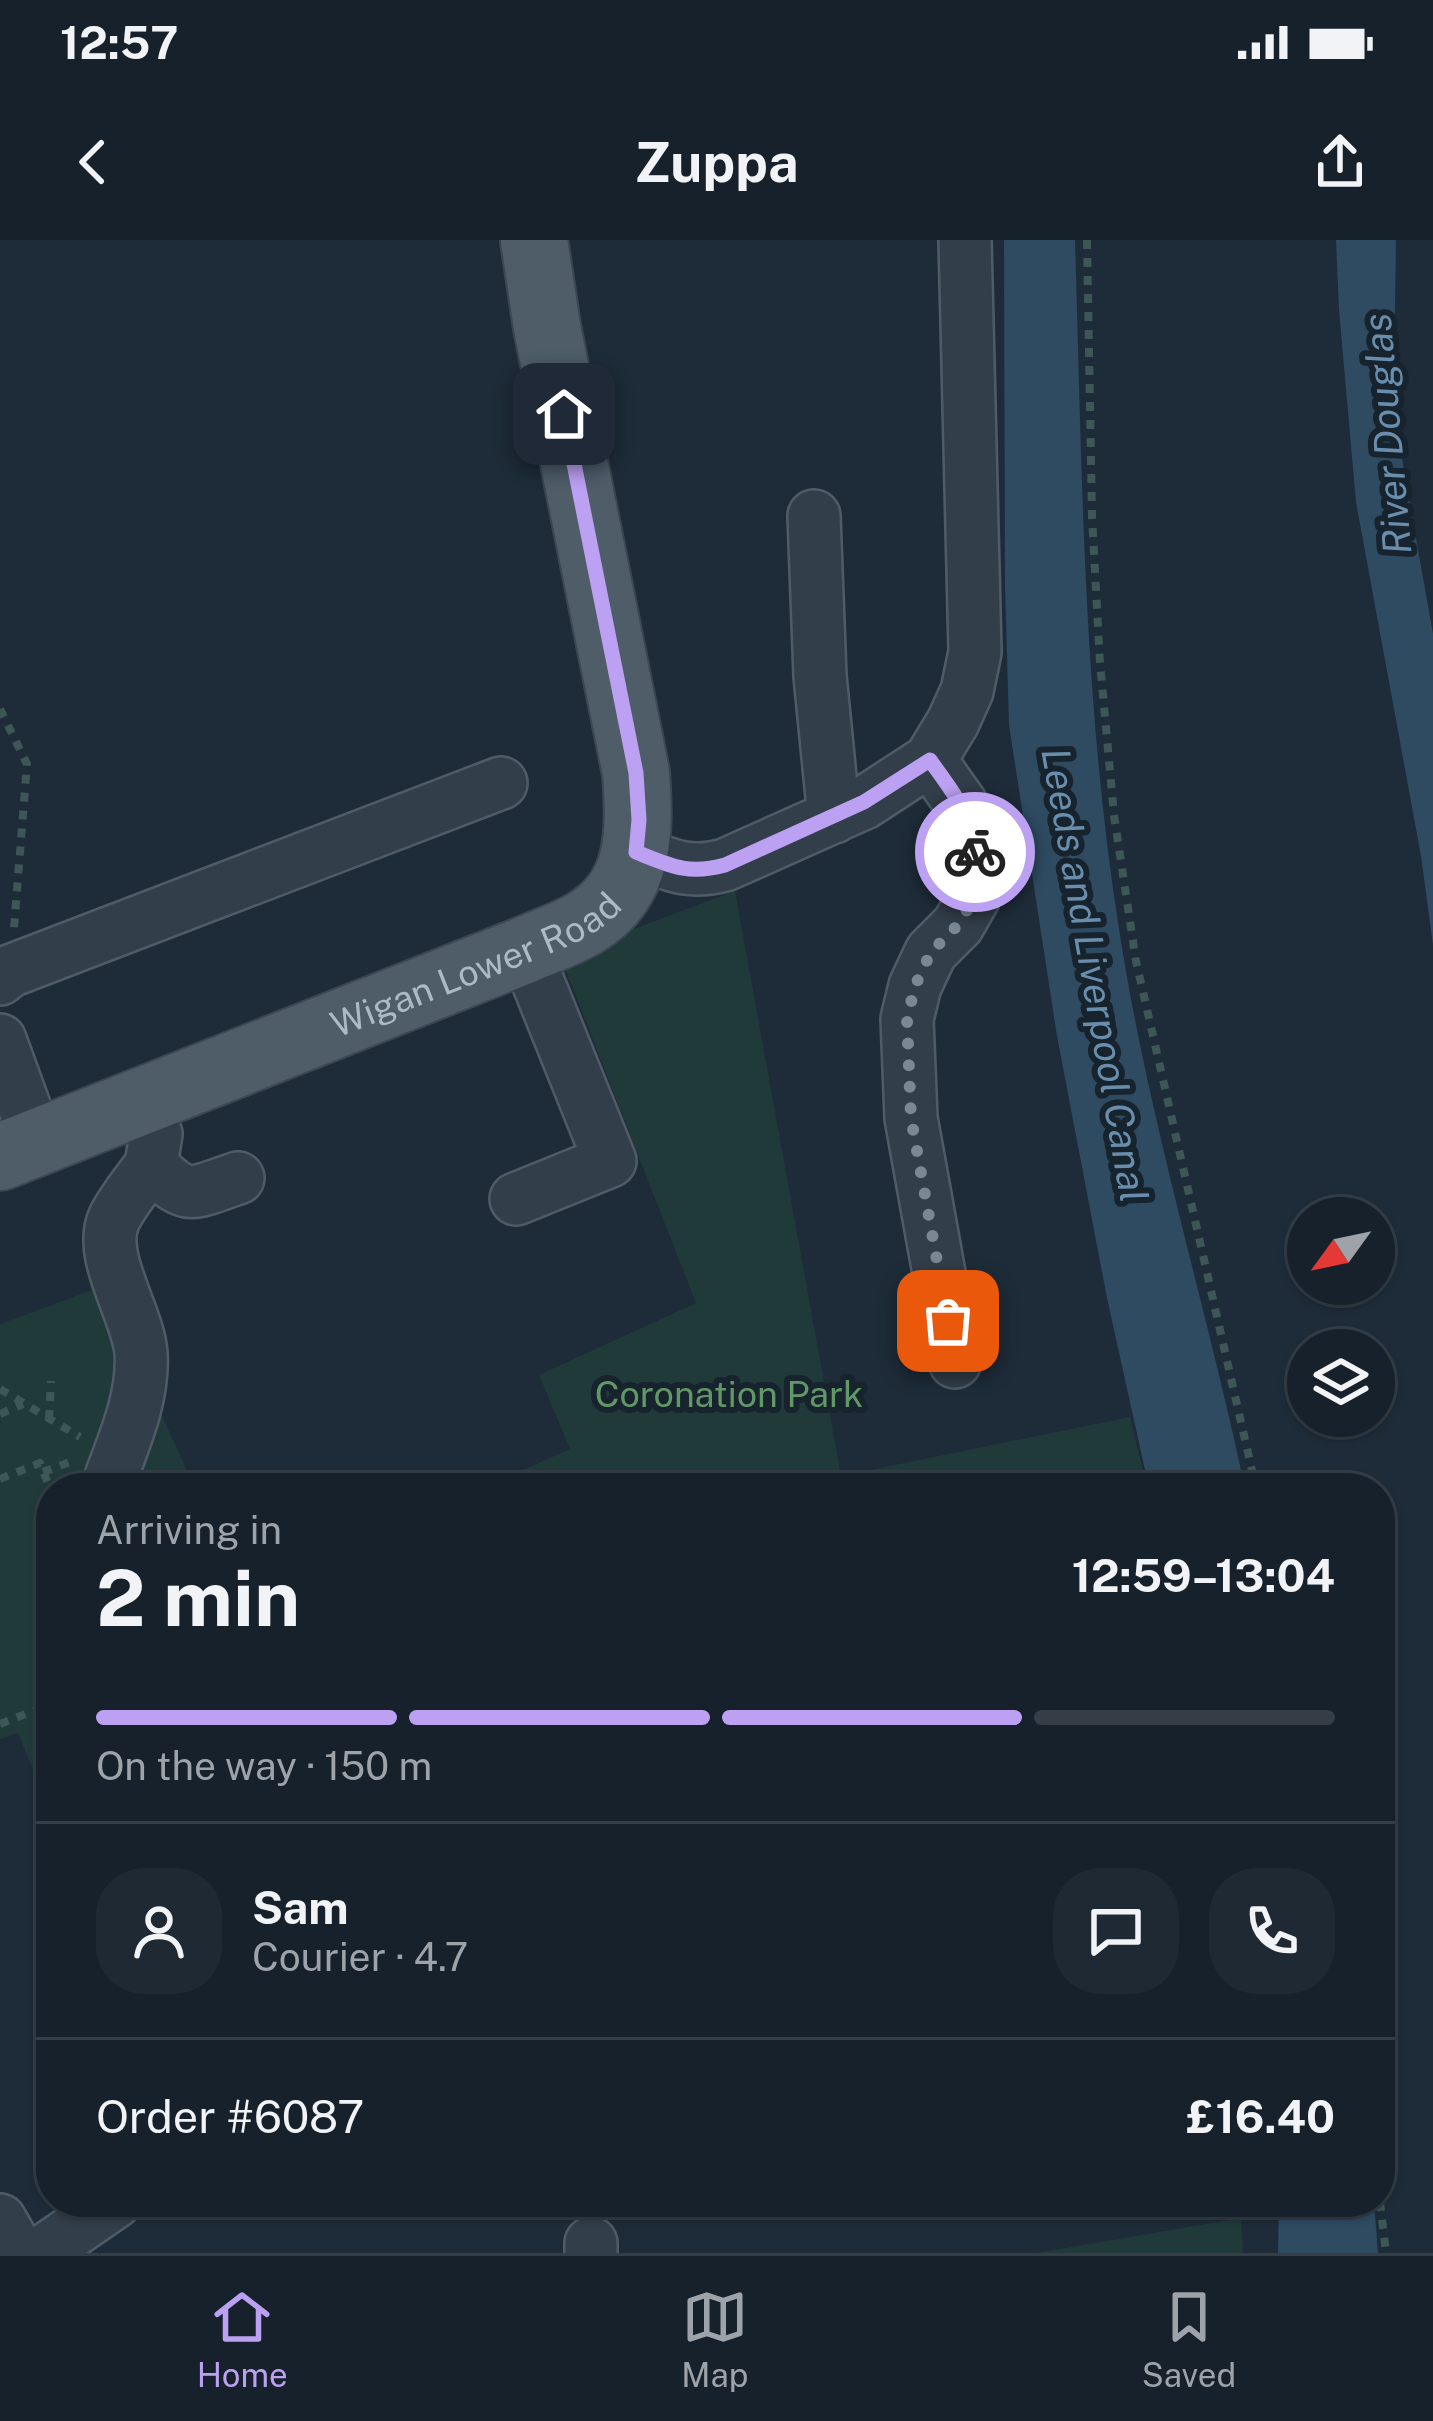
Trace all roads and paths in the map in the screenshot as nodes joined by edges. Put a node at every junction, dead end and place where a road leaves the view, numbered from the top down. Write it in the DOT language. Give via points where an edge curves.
graph roads {
  1 [pos="534,240"];
  2 [pos="1087,240"];
  3 [pos="965,264"];
  4 [pos="814,516"];
  5 [pos="0,709"];
  6 [pos="930,760"];
  7 [pos="501,783"];
  8 [pos="834,817"];
  9 [pos="636,852"];
  10 [pos="525,950"];
  11 [pos="5,975"];
  12 [pos="0,1040"];
  13 [pos="149,1098"];
  14 [pos="19,1150"];
  15 [pos="151,1165"];
  16 [pos="238,1178"];
  17 [pos="516,1199"];
  18 [pos="955,1362"];
  19 [pos="50,1381"];
  20 [pos="0,1390"];
  21 [pos="24,1404"];
  22 [pos="0,1414"];
  23 [pos="49,1419"];
  24 [pos="84,1440"];
  25 [pos="44,1473"];
  26 [pos="112,1473"];
  27 [pos="1253,1473"];
  28 [pos="0,1479"];
  29 [pos="36,1710"];
  30 [pos="0,1724"];
  31 [pos="114,2217"];
  32 [pos="1382,2217"];
  33 [pos="0,2220"];
  34 [pos="19,2253"];
  35 [pos="41,2253"];
  36 [pos="1386,2253"];
  1 -- 9 [label="main road" via="636,773"];
  2 -- 27 [label="path" via="1092,517 1114,815 1136,961"];
  3 -- 6 [label="street, Wigan Lower Road" via="975,652 967,691"];
  4 -- 8 [label="street"];
  5 -- 11 [label="path" via="27,764"];
  6 -- 8 [label="street, Wigan Lower Road"];
  6 -- 18 [label="street" via="975,837 974,898 931,952 907,1019 911,1118"];
  7 -- 11 [label="street"];
  8 -- 9 [label="street, Wigan Lower Road" via="702,872"];
  9 -- 10 [label="main road, Wigan Lower Road" via="602,911"];
  10 -- 13 [label="main road, Wigan Lower Road"];
  10 -- 17 [label="street" via="610,1161"];
  12 -- 14 [label="street"];
  13 -- 14 [label="main road, Wigan Lower Road"];
  13 -- 15 [label="street"];
  15 -- 16 [label="street" via="193,1194"];
  15 -- 26 [label="street" via="109,1237 141,1349 136,1408"];
  19 -- 23 [label="path"];
  20 -- 21 [label="path"];
  21 -- 22 [label="path"];
  21 -- 23 [label="path"];
  23 -- 24 [label="path"];
  25 -- 28 [label="path" via="40,1463"];
  29 -- 30 [label="path"];
  31 -- 35 [label="street"];
  32 -- 36 [label="path"];
  33 -- 34 [label="street"];
}
